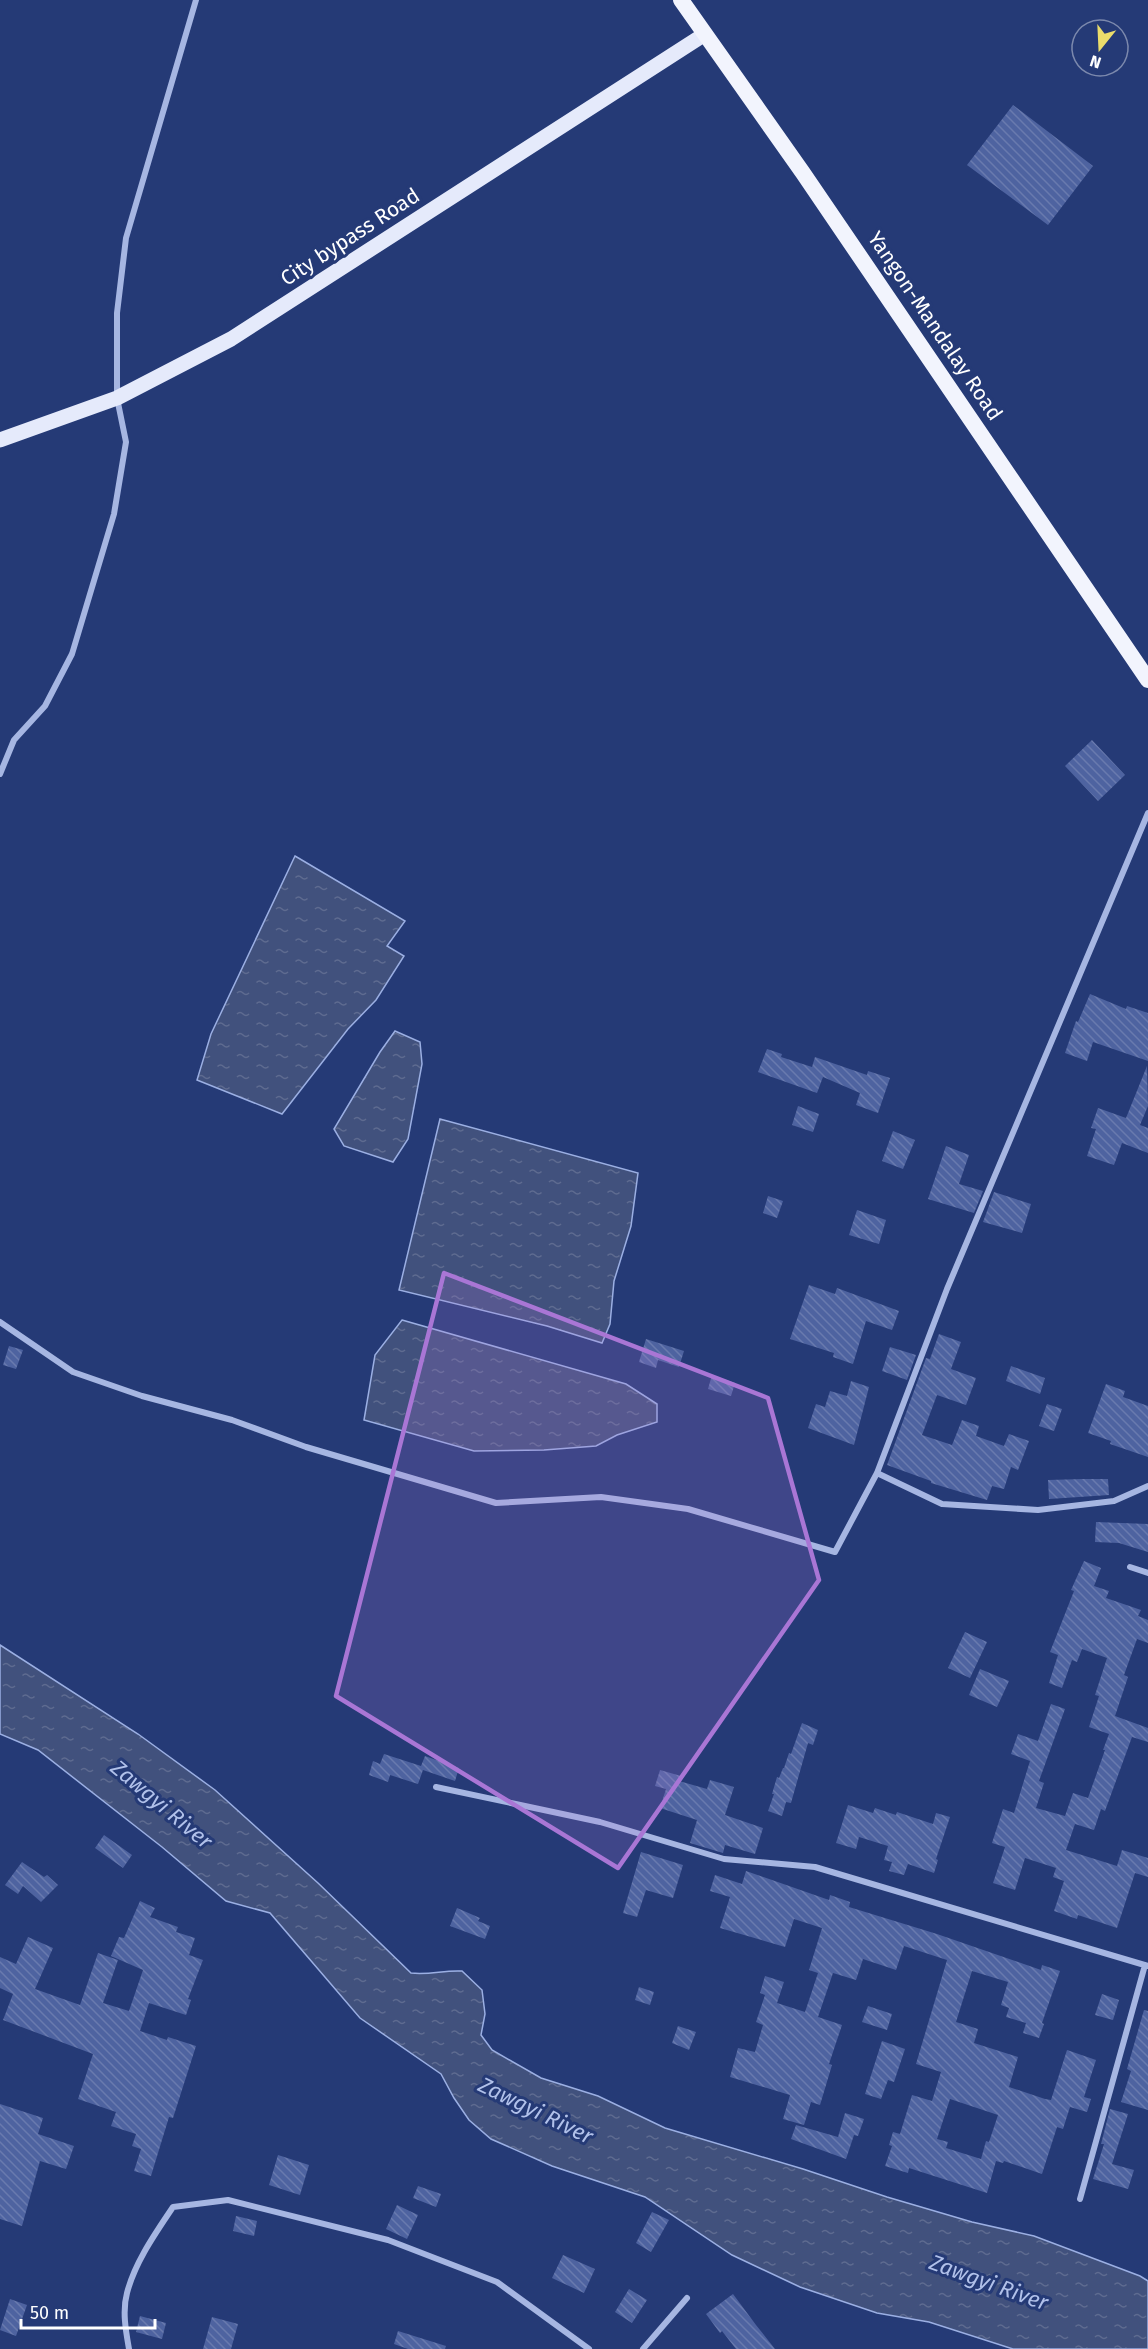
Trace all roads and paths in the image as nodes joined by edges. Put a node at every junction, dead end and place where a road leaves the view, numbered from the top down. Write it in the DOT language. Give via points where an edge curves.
graph roads {
  1 [pos="196,0"];
  2 [pos="681,0"];
  3 [pos="705,34"];
  4 [pos="117,398"];
  5 [pos="0,440"];
  6 [pos="1148,680"];
  7 [pos="0,774"];
  8 [pos="1148,813"];
  9 [pos="0,1322"];
  10 [pos="877,1473"];
  11 [pos="1148,1486"];
  12 [pos="1130,1567"];
  13 [pos="1148,1573"];
  14 [pos="436,1787"];
  15 [pos="1147,1965"];
  16 [pos="1080,2199"];
  17 [pos="687,2298"];
  18 [pos="129,2349"];
  19 [pos="589,2349"];
  20 [pos="644,2349"];
  1 -- 4 [label="street" via="126,238 117,313"];
  2 -- 3 [label="highway, Yangon-Mandalay Road"];
  3 -- 4 [label="main road, City bypass Road" via="231,339"];
  3 -- 6 [label="highway, Yangon-Mandalay Road"];
  4 -- 5 [label="main road, City bypass Road"];
  4 -- 7 [label="street" via="126,442 114,514 72,654 45,705 14,740"];
  8 -- 10 [label="street" via="947,1289"];
  9 -- 10 [label="street" via="73,1372 496,1503 601,1497 688,1509 835,1552"];
  10 -- 11 [label="street" via="942,1504 1038,1510 1114,1501"];
  12 -- 13 [label="street"];
  14 -- 15 [label="street" via="600,1821 724,1859 815,1867"];
  15 -- 16 [label="street"];
  17 -- 20 [label="street"];
  18 -- 19 [label="street" via="125,2329 127,2294 148,2244 173,2207 228,2200 387,2240 497,2282"];
}
